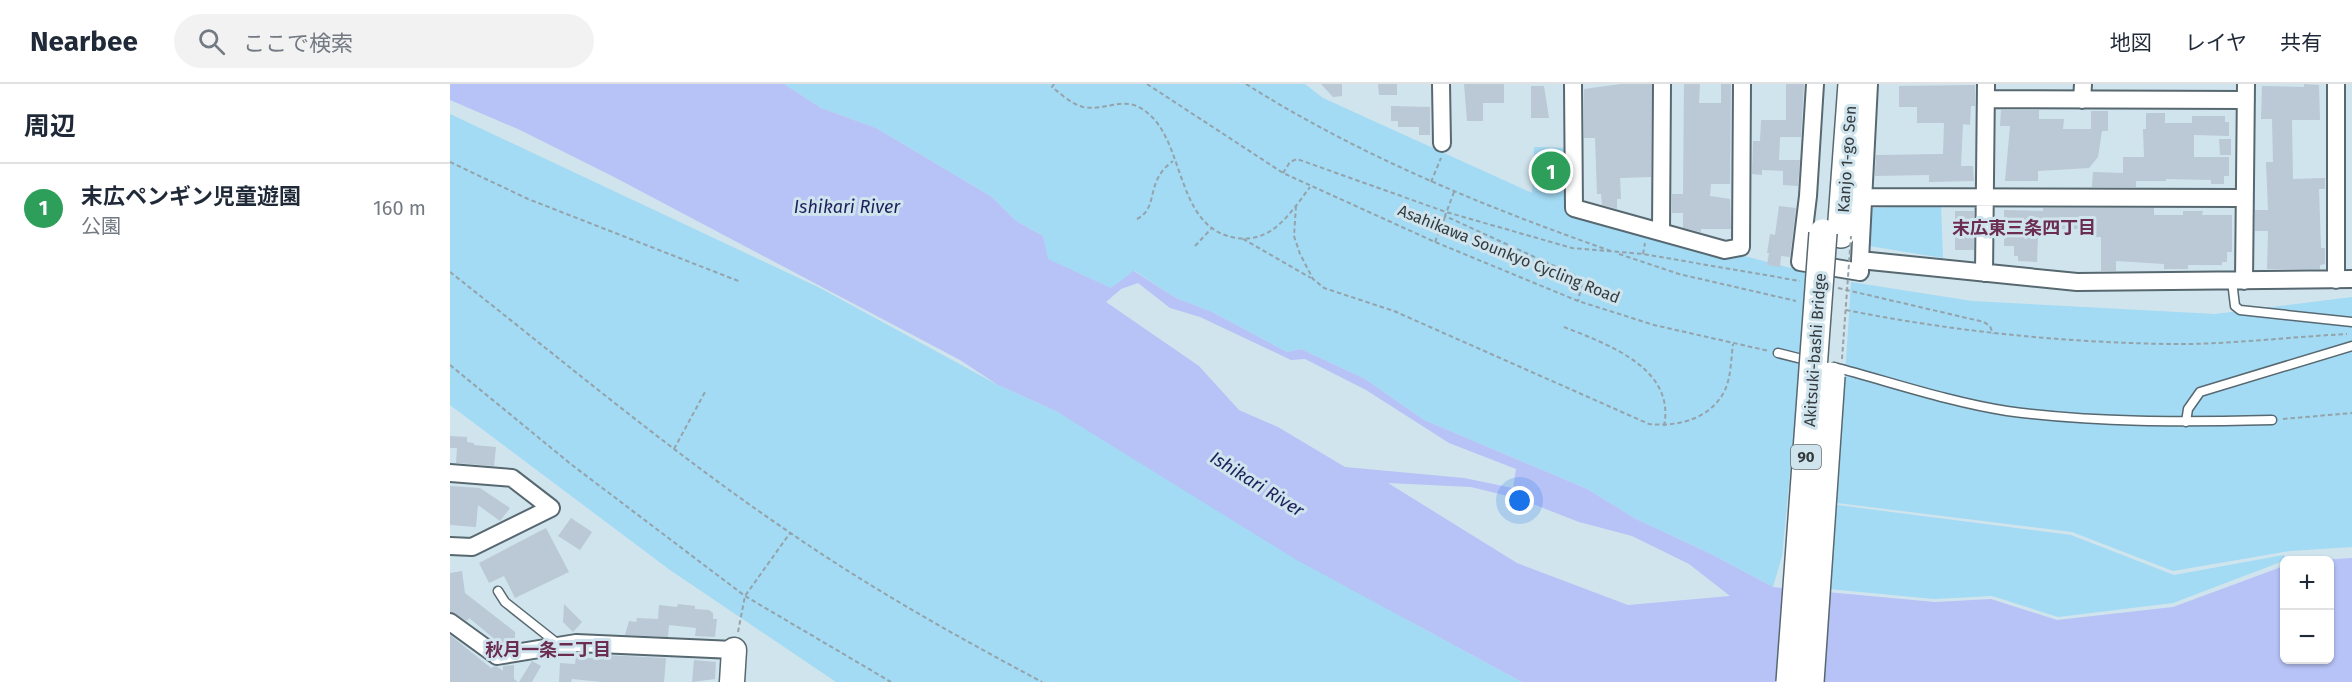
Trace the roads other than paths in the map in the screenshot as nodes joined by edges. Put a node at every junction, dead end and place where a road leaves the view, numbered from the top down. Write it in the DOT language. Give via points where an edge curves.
graph roads {
  1 [pos="1441,84"];
  2 [pos="1573,84"];
  3 [pos="1662,84"];
  4 [pos="1742,84"];
  5 [pos="1815,84"];
  6 [pos="1834,84"];
  7 [pos="1852,84"];
  8 [pos="1869,84"];
  9 [pos="2336,84"];
  10 [pos="1986,91"];
  11 [pos="2082,92"];
  12 [pos="2246,92"];
  13 [pos="1442,151"];
  14 [pos="1985,196"];
  15 [pos="1864,197"];
  16 [pos="2244,198"];
  17 [pos="1661,232"];
  18 [pos="1832,233"];
  19 [pos="1860,260"];
  20 [pos="1984,273"];
  21 [pos="2344,280"];
  22 [pos="2238,281"];
  23 [pos="2352,322"];
  24 [pos="2352,346"];
  25 [pos="1778,353"];
  26 [pos="1819,363"];
  27 [pos="1829,366"];
  28 [pos="2272,420"];
  29 [pos="2186,422"];
  30 [pos="450,473"];
  31 [pos="450,546"];
  32 [pos="498,591"];
  33 [pos="450,622"];
  34 [pos="560,646"];
  35 [pos="734,650"];
  36 [pos="732,682"];
  37 [pos="1790,682"];
  38 [pos="1810,682"];
  1 -- 13 [label="street"];
  2 -- 17 [label="street" via="1574,208"];
  3 -- 17 [label="street"];
  4 -- 17 [label="street" via="1741,247 1725,250"];
  5 -- 19 [label="street" via="1800,262 1860,272"];
  6 -- 18 [label="main road, Kanjo 1-go Sen / 90"];
  7 -- 18 [label="main road, Kanjo 1-go Sen / 90"];
  8 -- 15 [label="street"];
  9 -- 21 [label="street"];
  10 -- 11 [label="street"];
  10 -- 14 [label="street"];
  11 -- 12 [label="street"];
  12 -- 16 [label="street"];
  14 -- 15 [label="street"];
  14 -- 16 [label="street"];
  14 -- 20 [label="street"];
  15 -- 19 [label="street"];
  16 -- 22 [label="street"];
  18 -- 37 [label="main road, Akitsuki-bashi Bridge / 90, bridge"];
  18 -- 38 [label="main road, Akitsuki-bashi Bridge / 90, bridge"];
  19 -- 20 [label="street"];
  20 -- 22 [label="street" via="2077,282"];
  21 -- 22 [label="street"];
  22 -- 23 [label="lane" via="2235,306 2240,310"];
  24 -- 29 [label="lane" via="2200,392 2188,409"];
  25 -- 26 [label="lane"];
  27 -- 29 [label="lane" via="2006,411"];
  28 -- 29 [label="lane"];
  30 -- 31 [label="street" via="512,478 551,508 472,547"];
  32 -- 34 [label="lane" via="505,602"];
  33 -- 34 [label="street" via="497,656"];
  34 -- 35 [label="street" via="576,643"];
  35 -- 36 [label="street"];
}
